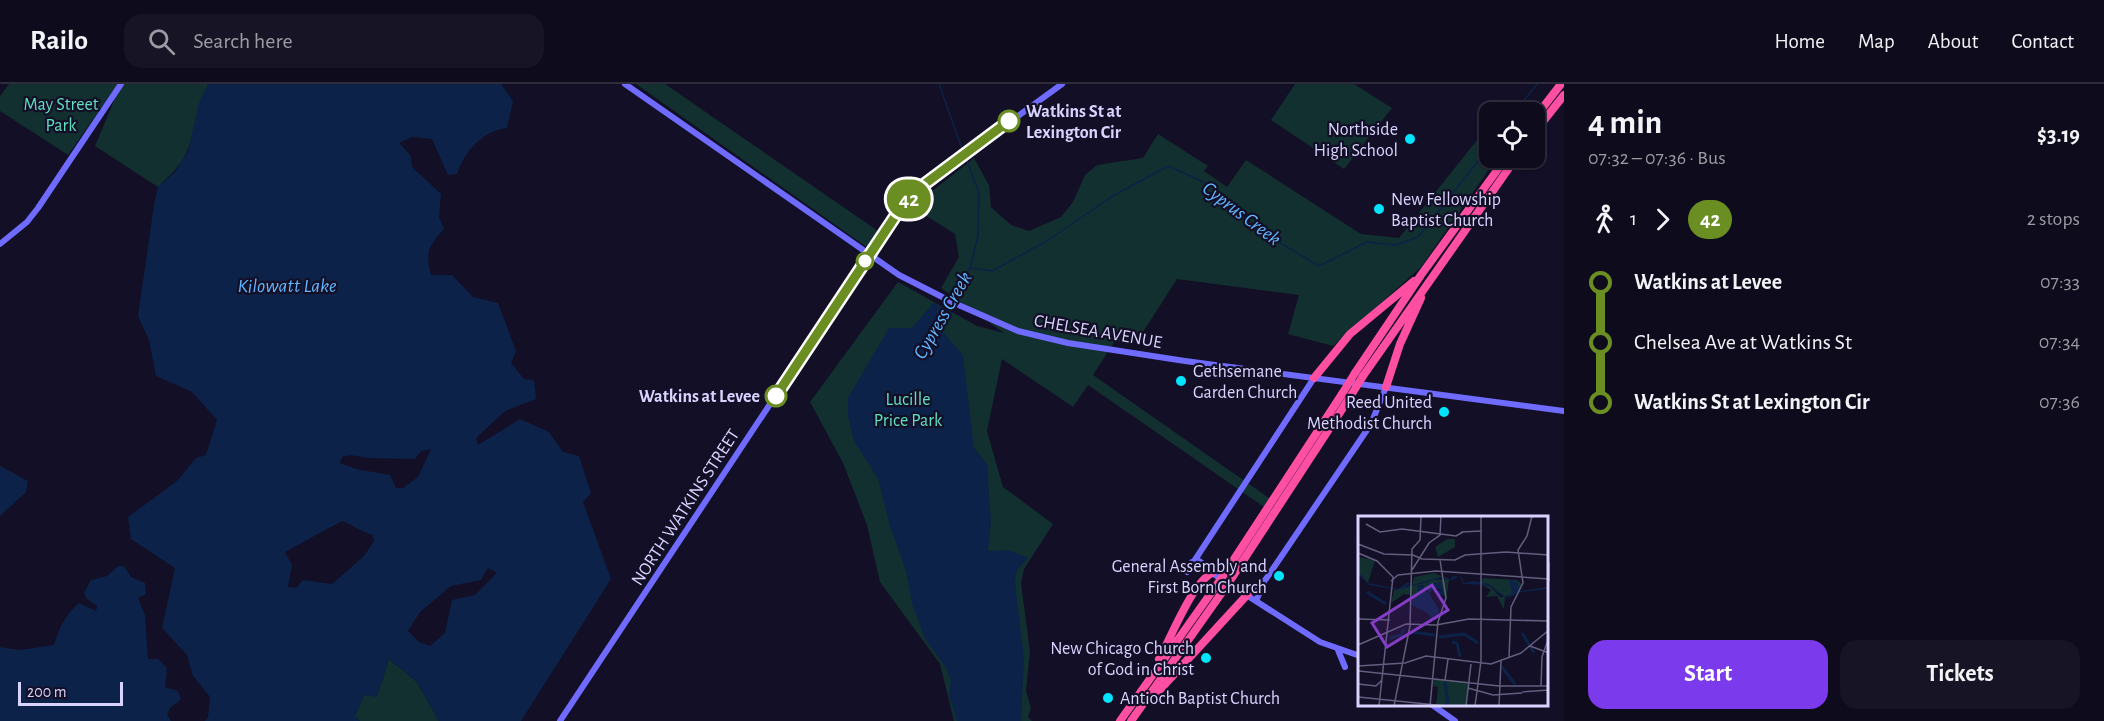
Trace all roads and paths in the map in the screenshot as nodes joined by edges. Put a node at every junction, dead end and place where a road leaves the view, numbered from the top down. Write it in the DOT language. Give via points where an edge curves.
graph roads {
  1 [pos="121,84"];
  2 [pos="625,84"];
  3 [pos="1062,84"];
  4 [pos="1561,84"];
  5 [pos="1564,95"];
  6 [pos="1545,105"];
  7 [pos="1545,119"];
  8 [pos="1506,168"];
  9 [pos="0,244"];
  10 [pos="1444,251"];
  11 [pos="869,255"];
  12 [pos="1441,262"];
  13 [pos="1421,275"];
  14 [pos="1359,374"];
  15 [pos="1314,378"];
  16 [pos="1386,387"];
  17 [pos="1564,411"];
  18 [pos="1194,562"];
  19 [pos="1208,572"];
  20 [pos="1266,579"];
  21 [pos="1220,589"];
  22 [pos="1246,595"];
  23 [pos="1256,601"];
  24 [pos="1338,650"];
  25 [pos="1357,655"];
  26 [pos="1345,667"];
  27 [pos="1143,688"];
  28 [pos="1142,706"];
  29 [pos="1432,706"];
  30 [pos="560,721"];
  31 [pos="1120,721"];
  32 [pos="1131,721"];
  33 [pos="1455,721"];
  1 -- 9 [label="main road" via="38,208"];
  2 -- 11 [label="main road, CHELSEA AVENUE"];
  3 -- 11 [label="main road, NORTH WATKINS STREET" via="918,189"];
  4 -- 6 [label="highway"];
  5 -- 7 [label="highway"];
  8 -- 10 [label="highway"];
  10 -- 12 [label="highway"];
  10 -- 13 [label="highway"];
  11 -- 15 [label="main road, CHELSEA AVENUE" via="928,291 1018,331 1068,343"];
  11 -- 30 [label="main road, NORTH WATKINS STREET"];
  12 -- 14 [label="highway"];
  12 -- 16 [label="highway" via="1413,314"];
  13 -- 14 [label="highway"];
  13 -- 15 [label="highway" via="1350,334"];
  14 -- 21 [label="highway, bridge"];
  15 -- 16 [label="main road, CHELSEA AVENUE"];
  15 -- 18 [label="main road"];
  16 -- 17 [label="main road, CHELSEA AVENUE"];
  16 -- 20 [label="main road" via="1371,424"];
  18 -- 19 [label="main road" via="1210,569"];
  18 -- 19 [label="main road" via="1187,572 1196,568"];
  19 -- 22 [label="main road"];
  19 -- 27 [label="highway"];
  20 -- 22 [label="main road"];
  20 -- 23 [label="main road"];
  21 -- 27 [label="highway"];
  21 -- 28 [label="highway"];
  22 -- 23 [label="main road"];
  22 -- 28 [label="highway"];
  23 -- 24 [label="main road" via="1312,638"];
  24 -- 25 [label="main road"];
  24 -- 26 [label="main road"];
  27 -- 31 [label="highway"];
  28 -- 32 [label="highway"];
  29 -- 33 [label="main road"];
}
